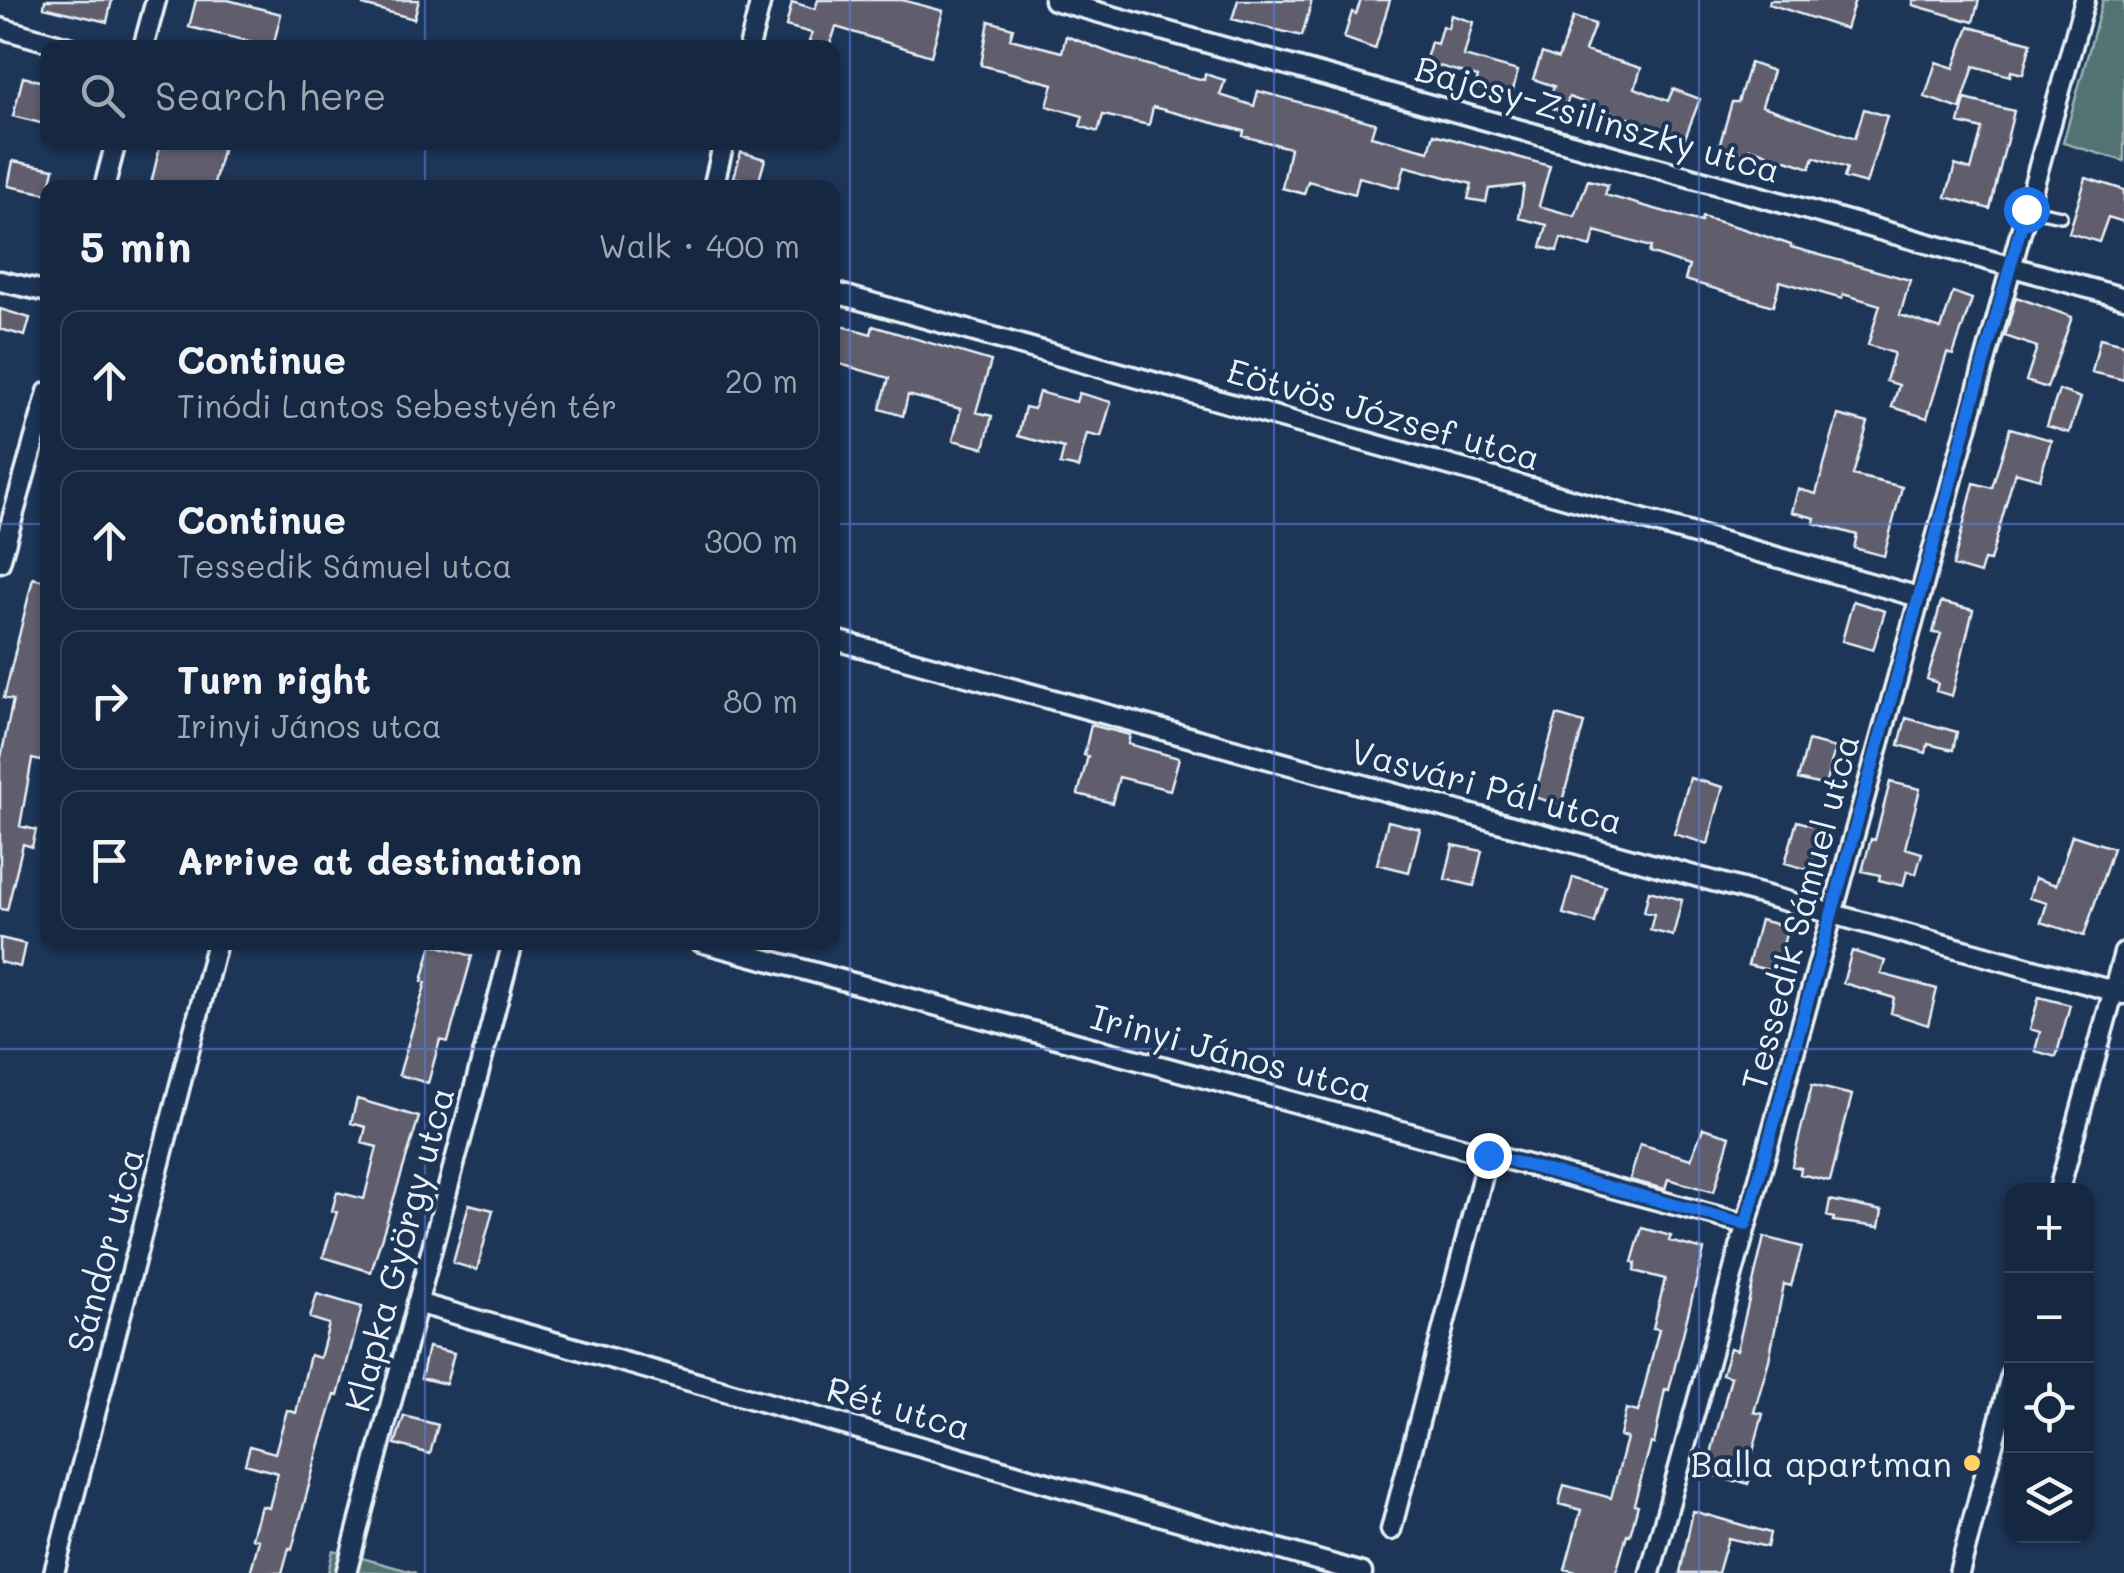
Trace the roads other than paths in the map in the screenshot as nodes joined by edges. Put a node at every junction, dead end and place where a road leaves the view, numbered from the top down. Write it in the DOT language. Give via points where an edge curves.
graph roads {
  1 [pos="156,0"];
  2 [pos="762,0"];
  3 [pos="1054,0"];
  4 [pos="2085,0"];
  5 [pos="0,28"];
  6 [pos="43,40"];
  7 [pos="145,40"];
  8 [pos="751,40"];
  9 [pos="114,150"];
  10 [pos="722,150"];
  11 [pos="106,180"];
  12 [pos="714,180"];
  13 [pos="2026,209"];
  14 [pos="2061,216"];
  15 [pos="2010,267"];
  16 [pos="0,281"];
  17 [pos="40,290"];
  18 [pos="840,294"];
  19 [pos="2124,298"];
  20 [pos="40,420"];
  21 [pos="0,562"];
  22 [pos="1919,597"];
  23 [pos="840,641"];
  24 [pos="1832,913"];
  25 [pos="215,950"];
  26 [pos="511,950"];
  27 [pos="731,950"];
  28 [pos="2124,952"];
  29 [pos="2118,992"];
  30 [pos="1488,1155"];
  31 [pos="2061,1183"];
  32 [pos="1746,1224"];
  33 [pos="417,1303"];
  34 [pos="2004,1402"];
  35 [pos="1391,1530"];
  36 [pos="352,1572"];
  37 [pos="54,1573"];
  38 [pos="1362,1573"];
  39 [pos="1650,1573"];
  40 [pos="1959,1573"];
  1 -- 7 [label="street"];
  2 -- 8 [label="street"];
  3 -- 15 [label="street, Bajcsy-Zsilinszky utca"];
  4 -- 13 [label="street, Tessedik Sámuel utca"];
  5 -- 6 [label="street"];
  9 -- 11 [label="street"];
  10 -- 12 [label="street"];
  13 -- 14 [label="lane"];
  13 -- 15 [label="street, Tessedik Sámuel utca"];
  15 -- 19 [label="street, Bajcsy-Zsilinszky utca"];
  15 -- 22 [label="street, Tessedik Sámuel utca"];
  16 -- 17 [label="street"];
  18 -- 22 [label="street, Eötvös József utca"];
  20 -- 21 [label="street"];
  22 -- 24 [label="street, Tessedik Sámuel utca"];
  23 -- 24 [label="street, Vasvári Pál utca"];
  24 -- 29 [label="street, Vasvári Pál utca"];
  24 -- 32 [label="street, Tessedik Sámuel utca"];
  25 -- 37 [label="street, Sándor utca"];
  26 -- 33 [label="street, Klapka György utca"];
  27 -- 30 [label="street, Irinyi János utca"];
  28 -- 29 [label="street"];
  29 -- 31 [label="street"];
  30 -- 32 [label="street, Irinyi János utca"];
  30 -- 35 [label="street"];
  32 -- 39 [label="street, Tessedik Sámuel utca"];
  33 -- 36 [label="street, Klapka György utca"];
  33 -- 38 [label="street, Rét utca"];
  34 -- 40 [label="street"];
}
